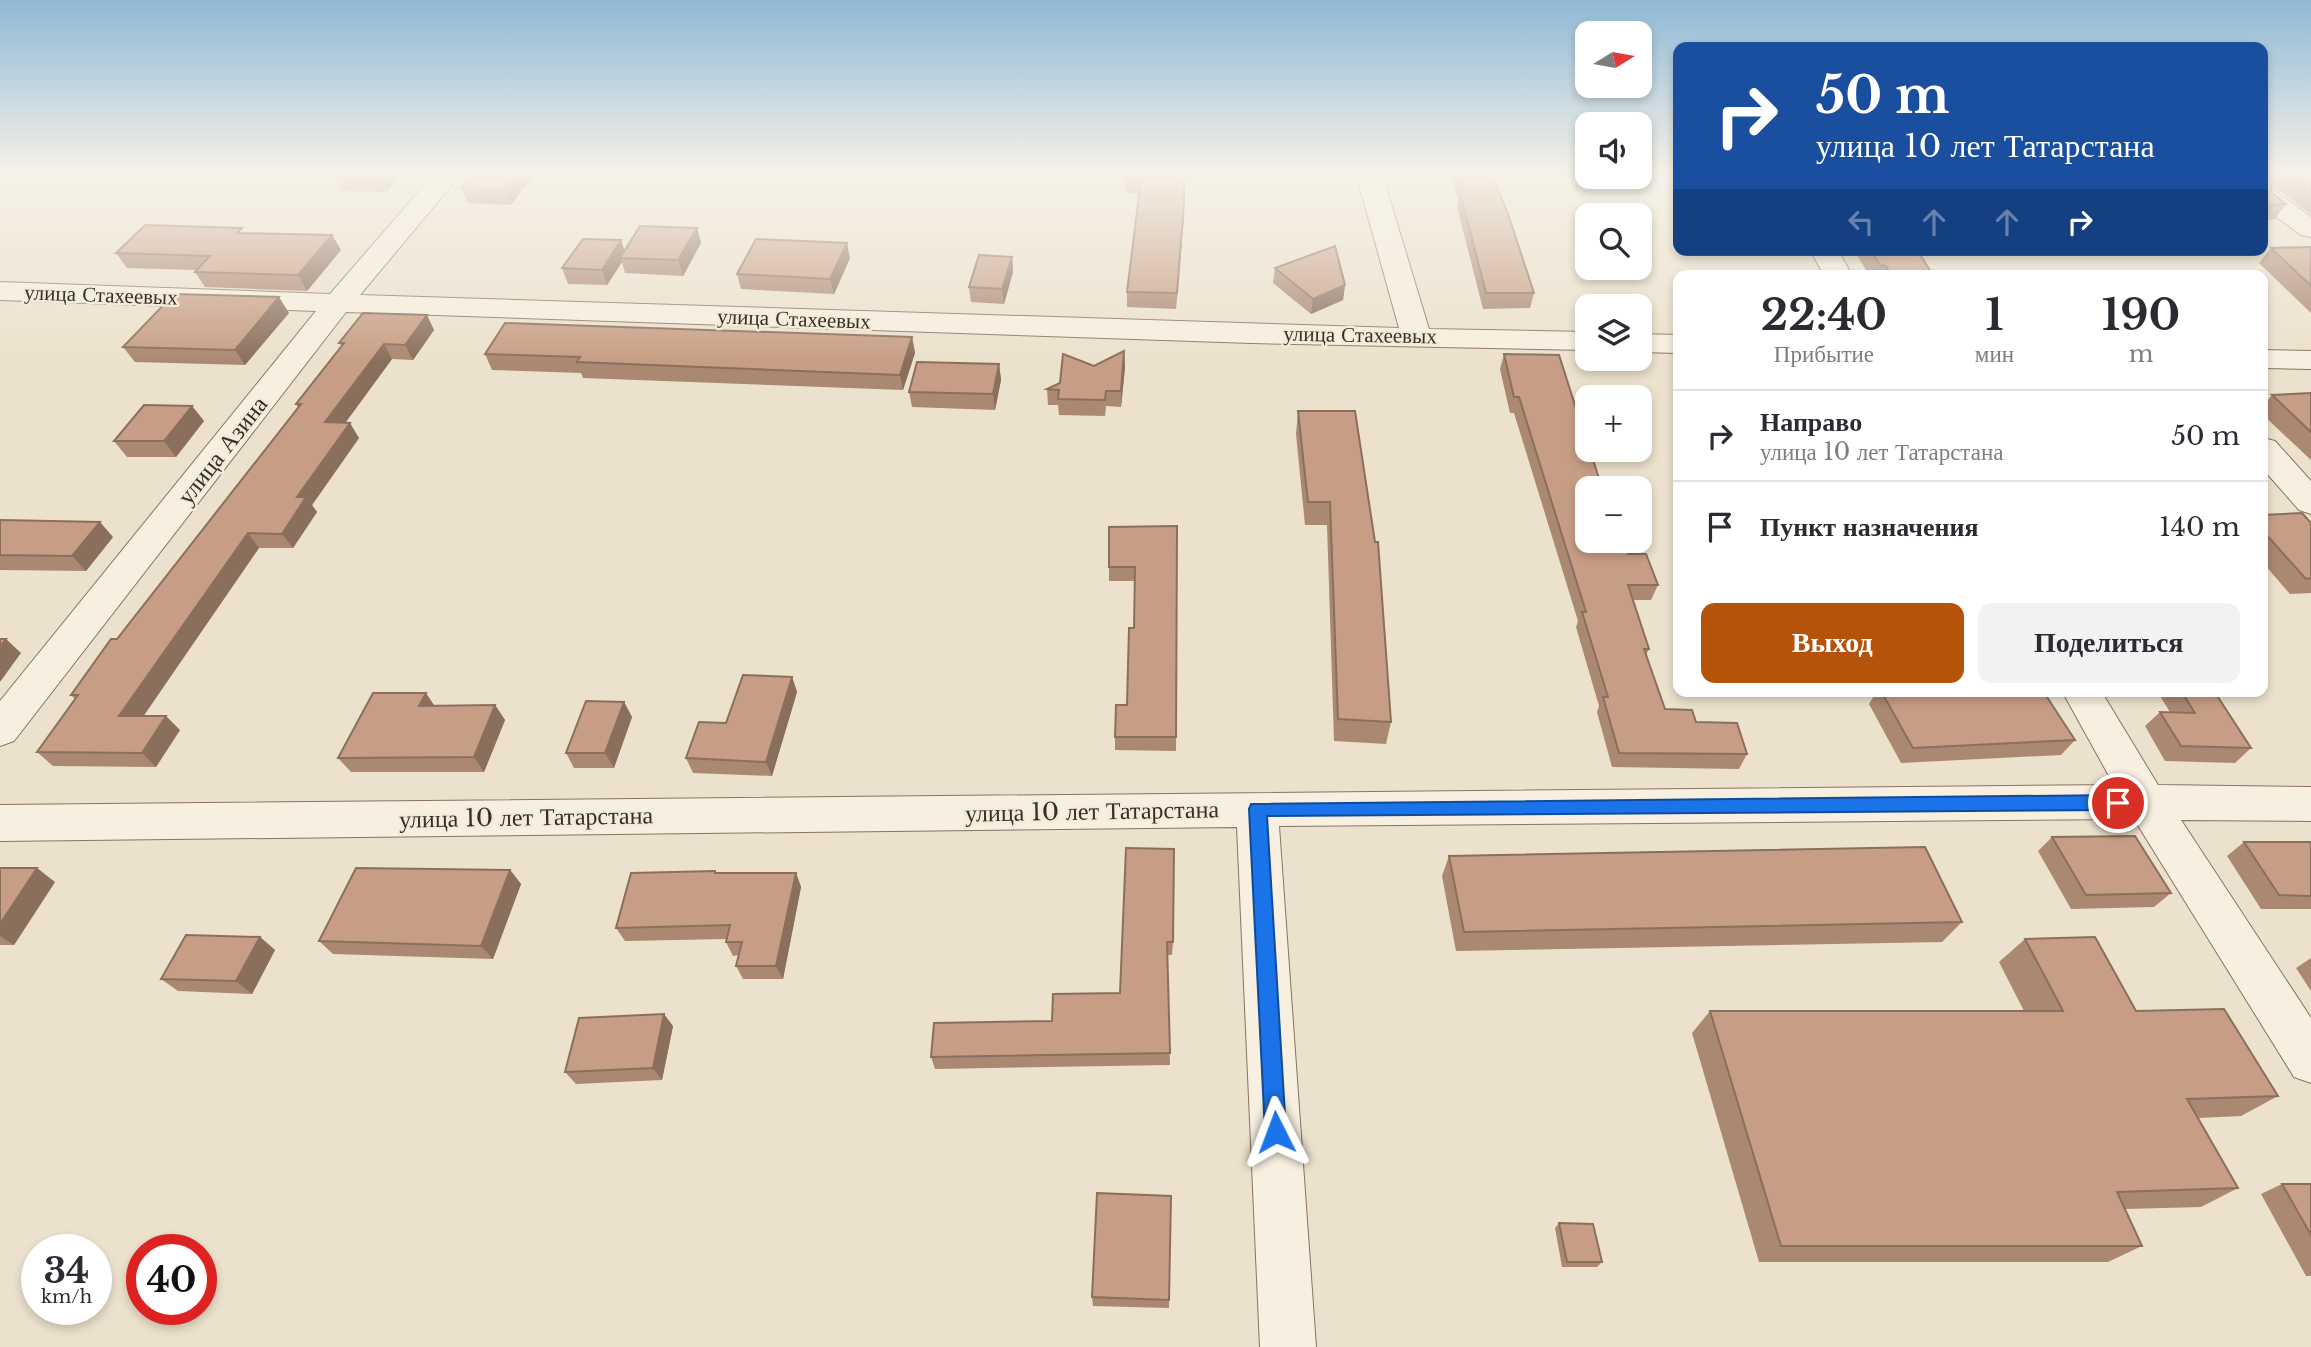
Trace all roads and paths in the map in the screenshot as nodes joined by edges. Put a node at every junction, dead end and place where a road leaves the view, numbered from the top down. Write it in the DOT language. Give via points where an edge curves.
graph roads {
  1 [pos="394,237"];
  2 [pos="1387,237"];
  3 [pos="0,291"];
  4 [pos="337,304"];
  5 [pos="1416,335"];
  6 [pos="1575,341"];
  7 [pos="1652,343"];
  8 [pos="1673,344"];
  9 [pos="2268,359"];
  10 [pos="2311,360"];
  11 [pos="2268,455"];
  12 [pos="2311,502"];
  13 [pos="2085,697"];
  14 [pos="0,730"];
  15 [pos="2146,802"];
  16 [pos="2311,804"];
  17 [pos="1257,809"];
  18 [pos="0,823"];
  19 [pos="2311,1060"];
  20 [pos="1288,1347"];
  1 -- 4 [label="street, улица Азина"];
  2 -- 5 [label="street"];
  3 -- 4 [label="street, улица Стахеевых"];
  4 -- 5 [label="street, улица Стахеевых" via="1251,334"];
  4 -- 14 [label="street, улица Азина"];
  5 -- 6 [label="street, улица Стахеевых"];
  7 -- 8 [label="street"];
  9 -- 10 [label="street"];
  11 -- 12 [label="street"];
  13 -- 15 [label="street"];
  15 -- 16 [label="street, улица 10 лет Татарстана"];
  15 -- 17 [label="street, улица 10 лет Татарстана"];
  15 -- 19 [label="street"];
  17 -- 18 [label="street, улица 10 лет Татарстана"];
  17 -- 20 [label="street"];
}
